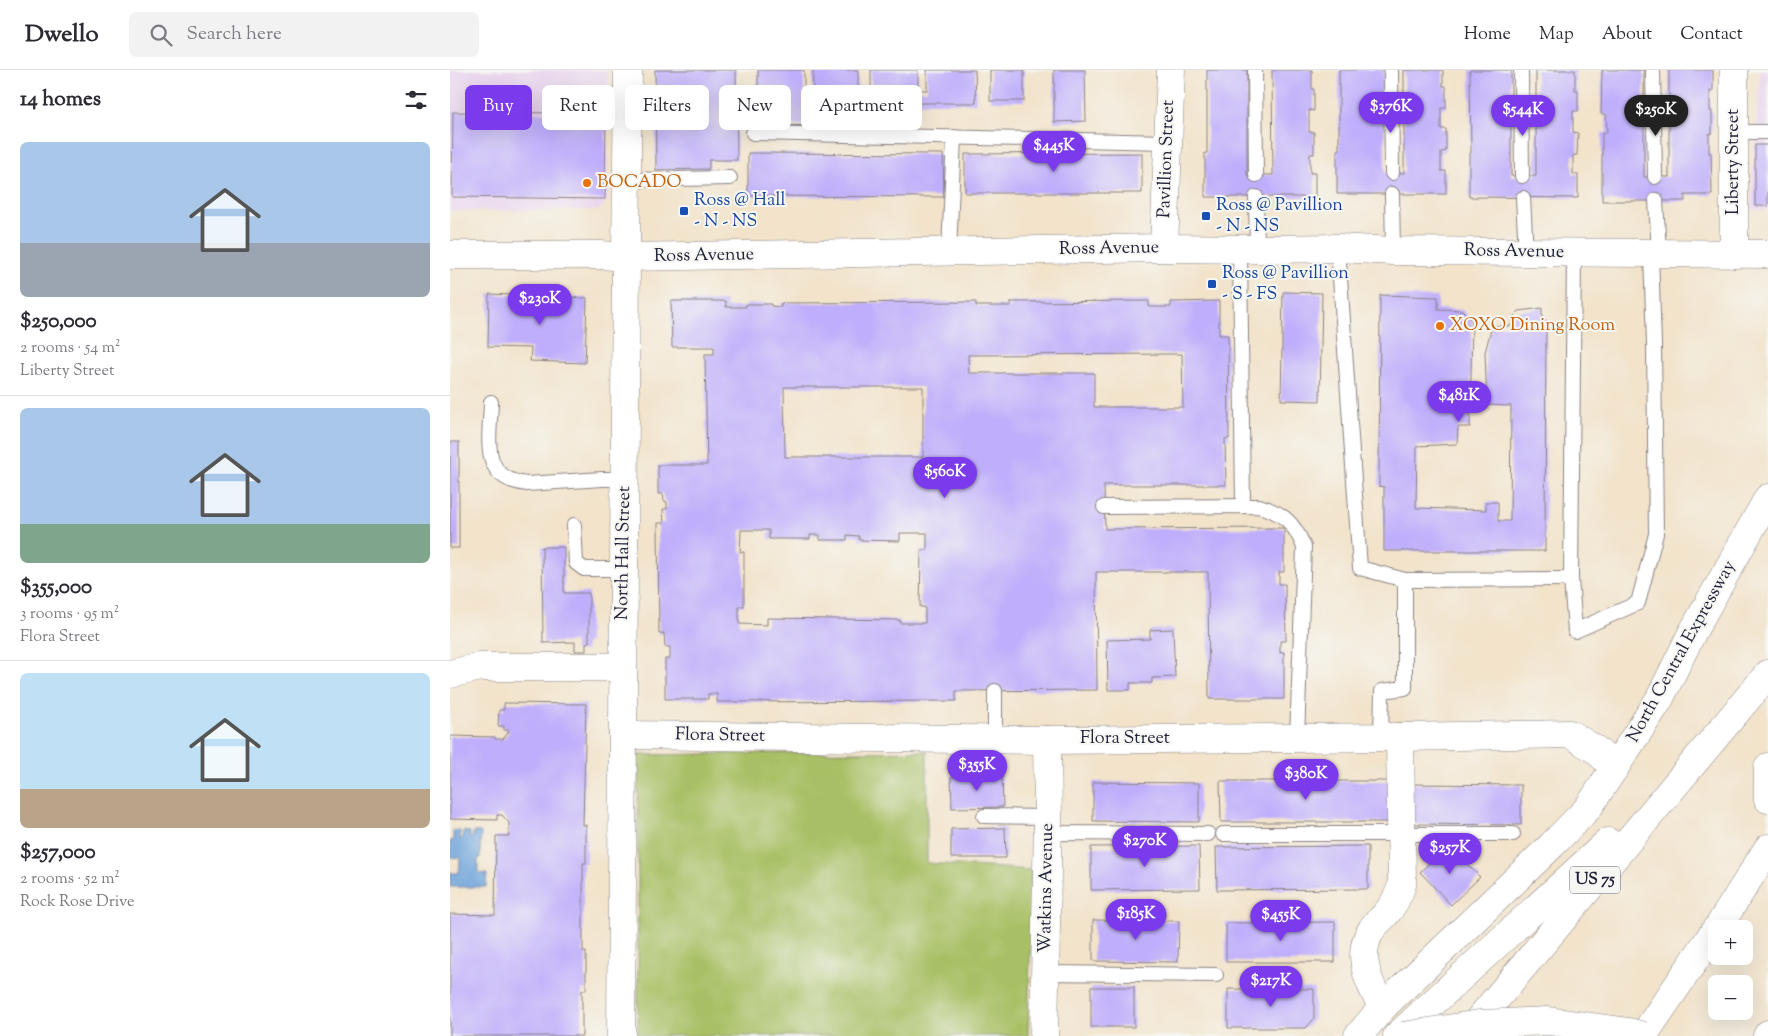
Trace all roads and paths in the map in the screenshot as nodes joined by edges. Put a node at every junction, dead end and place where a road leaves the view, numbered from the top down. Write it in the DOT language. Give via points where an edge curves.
graph roads {
  1 [pos="628,70"];
  2 [pos="1171,70"];
  3 [pos="1255,70"];
  4 [pos="1391,70"];
  5 [pos="1521,70"];
  6 [pos="1653,70"];
  7 [pos="1734,70"];
  8 [pos="1734,132"];
  9 [pos="1768,132"];
  10 [pos="753,133"];
  11 [pos="954,137"];
  12 [pos="1168,142"];
  13 [pos="1392,173"];
  14 [pos="1256,175"];
  15 [pos="1522,176"];
  16 [pos="1655,177"];
  17 [pos="730,178"];
  18 [pos="628,180"];
  19 [pos="1392,194"];
  20 [pos="1256,197"];
  21 [pos="1523,198"];
  22 [pos="1656,200"];
  23 [pos="1164,248"];
  24 [pos="1338,248"];
  25 [pos="1248,249"];
  26 [pos="1393,251"];
  27 [pos="949,252"];
  28 [pos="1526,252"];
  29 [pos="1574,253"];
  30 [pos="1655,253"];
  31 [pos="1734,254"];
  32 [pos="1768,254"];
  33 [pos="450,255"];
  34 [pos="626,257"];
  35 [pos="1768,263"];
  36 [pos="491,402"];
  37 [pos="625,479"];
  38 [pos="1768,498"];
  39 [pos="1104,506"];
  40 [pos="1243,506"];
  41 [pos="574,525"];
  42 [pos="623,569"];
  43 [pos="1571,579"];
  44 [pos="1405,580"];
  45 [pos="623,667"];
  46 [pos="450,674"];
  47 [pos="1768,674"];
  48 [pos="995,691"];
  49 [pos="1726,724"];
  50 [pos="623,735"];
  51 [pos="1391,737"];
  52 [pos="1297,738"];
  53 [pos="995,739"];
  54 [pos="1047,740"];
  55 [pos="1768,767"];
  56 [pos="1615,768"];
  57 [pos="1768,799"];
  58 [pos="984,816"];
  59 [pos="1048,825"];
  60 [pos="1208,834"];
  61 [pos="1223,834"];
  62 [pos="1400,834"];
  63 [pos="1514,834"];
  64 [pos="1768,848"];
  65 [pos="1768,863"];
  66 [pos="1722,920"];
  67 [pos="1723,920"];
  68 [pos="1708,941"];
  69 [pos="1046,973"];
  70 [pos="1216,975"];
  71 [pos="1383,1008"];
  72 [pos="621,1036"];
  73 [pos="1044,1036"];
  74 [pos="1358,1036"];
  75 [pos="1397,1036"];
  76 [pos="1403,1036"];
  77 [pos="1465,1036"];
  78 [pos="1643,1036"];
  1 -- 18 [label="main road, North Hall Street"];
  2 -- 12 [label="main road, Pavillion Street"];
  3 -- 14 [label="lane"];
  4 -- 13 [label="lane"];
  5 -- 15 [label="lane"];
  6 -- 16 [label="lane"];
  7 -- 8 [label="main road, Liberty Street"];
  8 -- 9 [label="lane"];
  8 -- 31 [label="main road, Liberty Street"];
  10 -- 11 [label="lane"];
  11 -- 12 [label="lane"];
  11 -- 27 [label="lane"];
  12 -- 23 [label="main road, Pavillion Street"];
  17 -- 18 [label="lane"];
  18 -- 34 [label="main road, North Hall Street"];
  19 -- 26 [label="lane"];
  20 -- 25 [label="lane"];
  21 -- 28 [label="lane"];
  22 -- 30 [label="lane"];
  23 -- 25 [label="main road, Ross Avenue"];
  23 -- 27 [label="main road, Ross Avenue"];
  24 -- 25 [label="main road, Ross Avenue"];
  24 -- 26 [label="main road, Ross Avenue"];
  24 -- 44 [label="lane" via="1360,568"];
  25 -- 40 [label="lane"];
  26 -- 28 [label="main road, Ross Avenue"];
  27 -- 34 [label="main road, Ross Avenue"];
  28 -- 29 [label="main road, Ross Avenue"];
  29 -- 30 [label="main road, Ross Avenue"];
  29 -- 43 [label="lane"];
  30 -- 31 [label="main road, Ross Avenue"];
  30 -- 43 [label="lane" via="1656,534 1638,603 1575,631"];
  31 -- 32 [label="main road, Ross Avenue"];
  31 -- 35 [label="main road"];
  33 -- 34 [label="main road, Ross Avenue"];
  34 -- 37 [label="main road, North Hall Street"];
  36 -- 37 [label="lane" via="490,451 492,464 500,475 515,483 527,484"];
  37 -- 42 [label="main road, North Hall Street"];
  38 -- 56 [label="main road, North Central Expressway" via="1692,633 1659,700"];
  39 -- 40 [label="lane"];
  40 -- 52 [label="lane" via="1274,510 1298,532 1304,547"];
  41 -- 42 [label="lane" via="576,563 584,569"];
  42 -- 45 [label="main road, North Hall Street"];
  43 -- 44 [label="lane"];
  44 -- 51 [label="lane" via="1404,688 1382,691"];
  45 -- 46 [label="main road" via="480,667"];
  45 -- 50 [label="main road, North Hall Street"];
  47 -- 49 [label="main road, US 75"];
  48 -- 53 [label="lane"];
  49 -- 75 [label="main road" via="1623,828"];
  49 -- 77 [label="main road, US 75"];
  50 -- 53 [label="main road, Flora Street"];
  50 -- 72 [label="main road, North Hall Street"];
  51 -- 52 [label="main road, Flora Street"];
  51 -- 56 [label="main road, Flora Street" via="1570,734 1596,750"];
  51 -- 62 [label="main road"];
  52 -- 54 [label="main road, Flora Street"];
  53 -- 54 [label="main road, Flora Street"];
  54 -- 59 [label="main road, Watkins Avenue"];
  55 -- 57 [label="main road"];
  56 -- 71 [label="main road, North Central Expressway" via="1588,808 1570,827"];
  58 -- 59 [label="lane"];
  59 -- 60 [label="lane"];
  59 -- 69 [label="main road, Watkins Avenue"];
  61 -- 62 [label="lane"];
  62 -- 63 [label="lane"];
  62 -- 71 [label="main road" via="1402,885 1396,901 1372,927 1364,943 1366,975"];
  64 -- 66 [label="main road"];
  65 -- 67 [label="main road"];
  68 -- 78 [label="main road"];
  69 -- 70 [label="lane"];
  69 -- 73 [label="main road, Watkins Avenue"];
  71 -- 74 [label="main road, North Central Expressway"];
  76 -- 78 [label="main road, bridge" via="1479,1024 1549,1021"];
}
